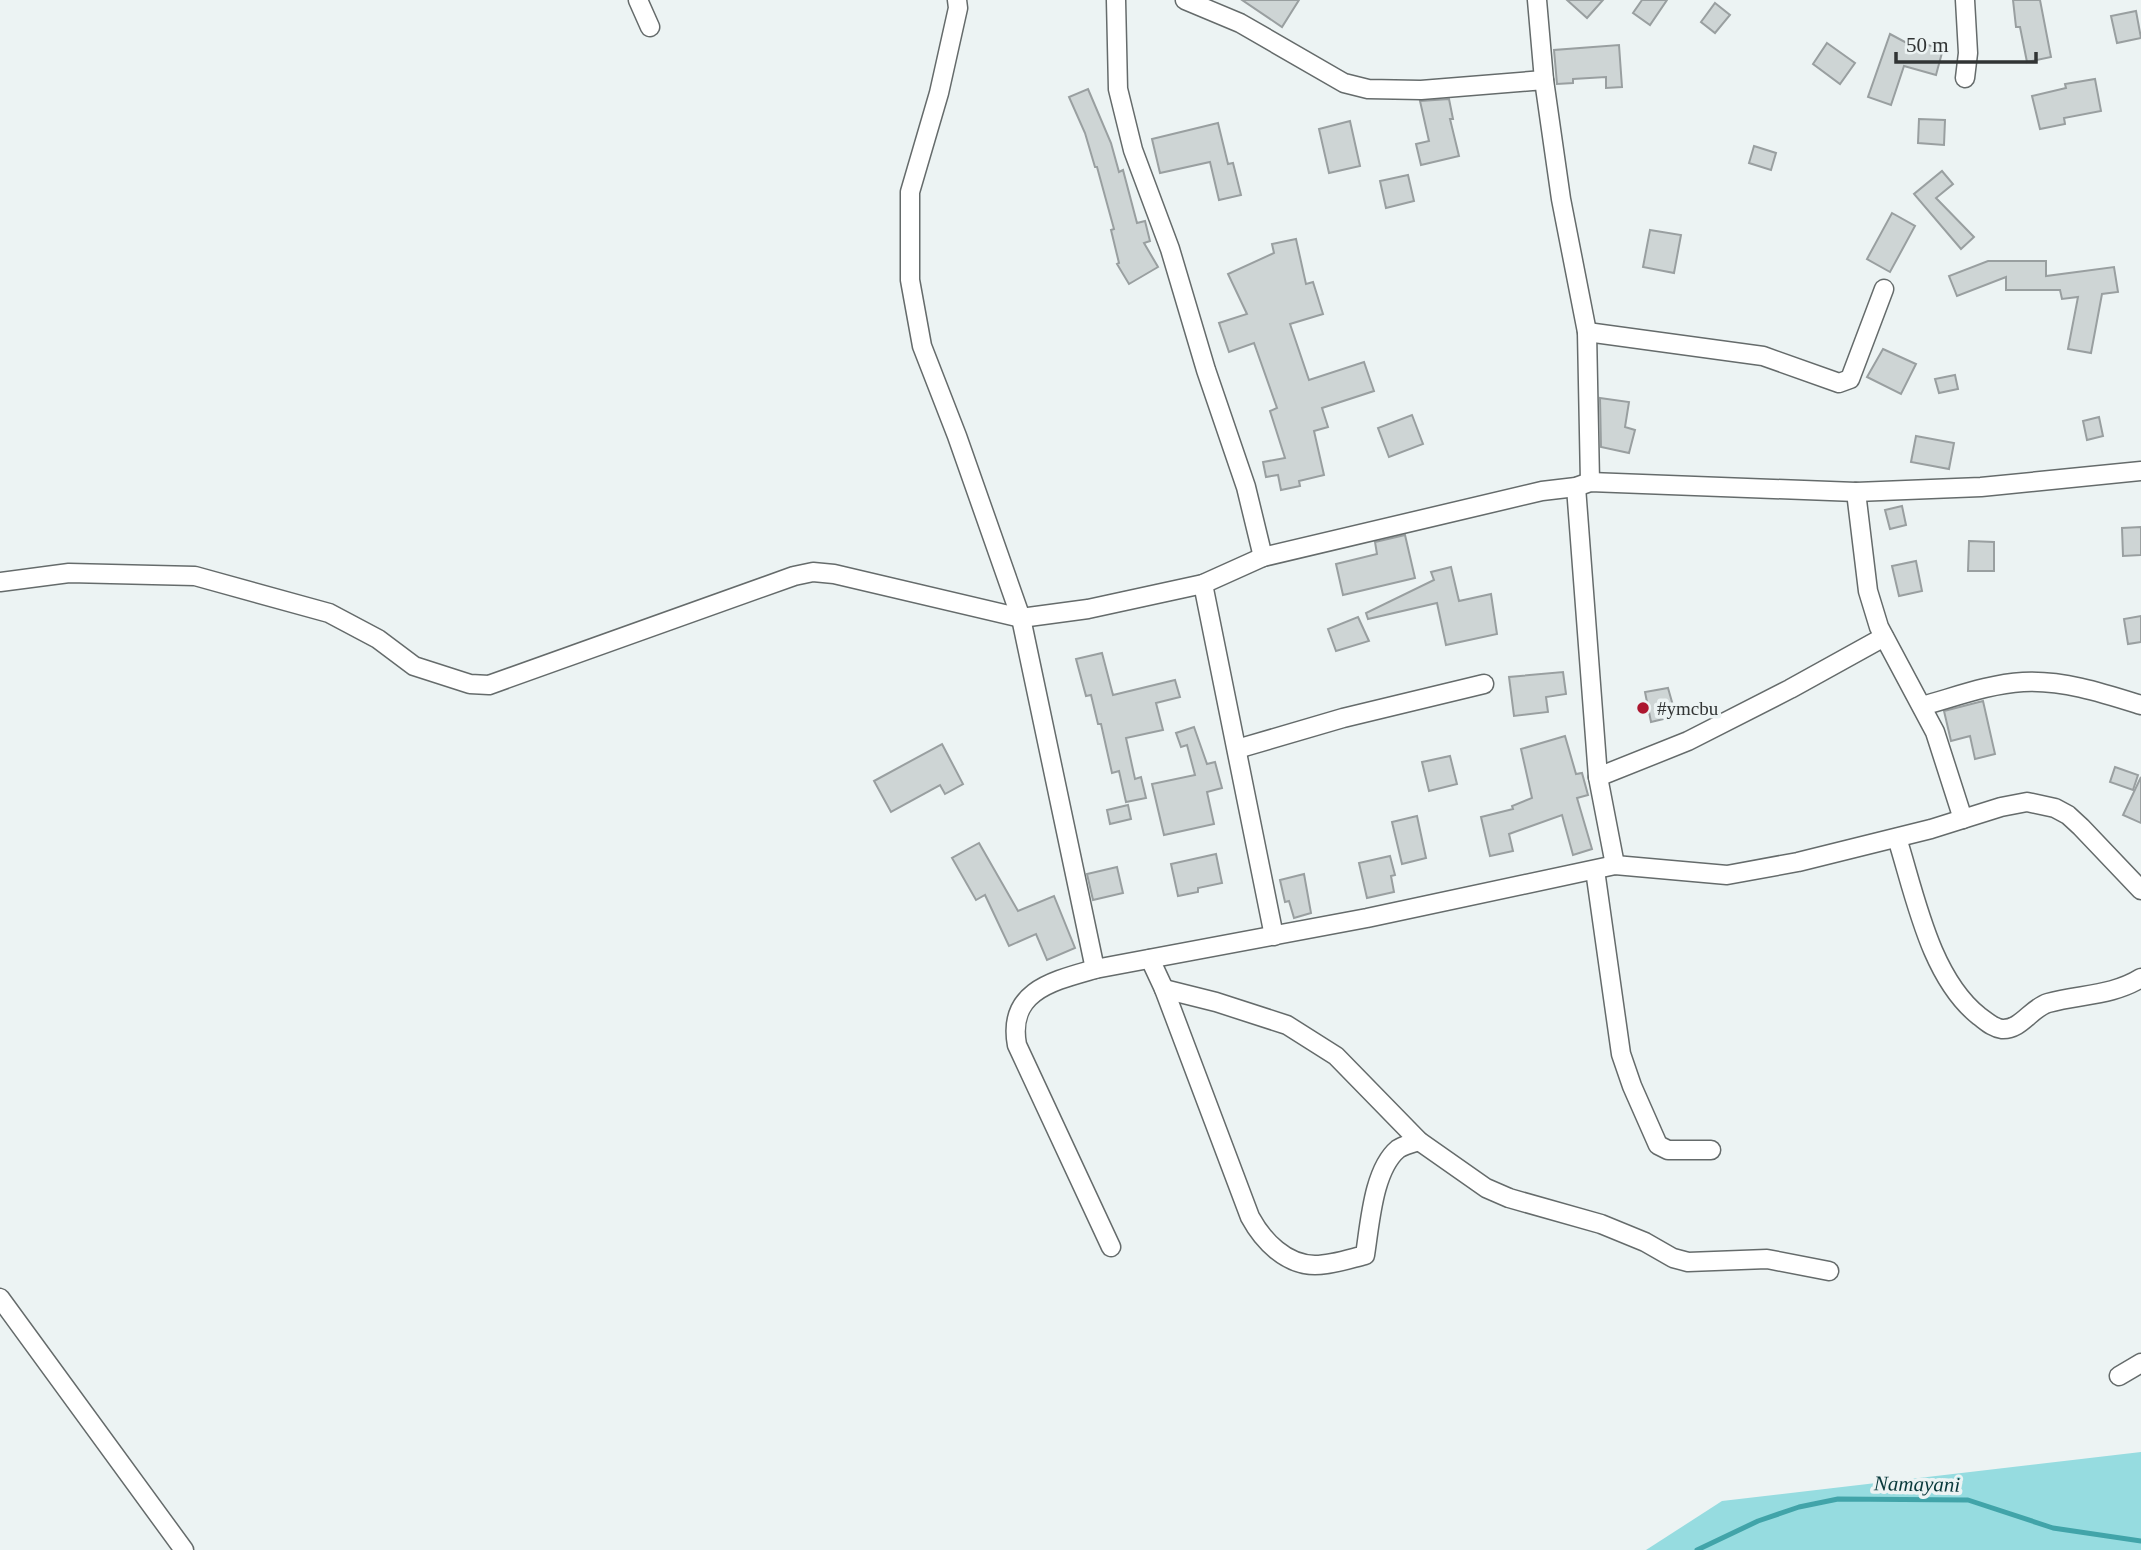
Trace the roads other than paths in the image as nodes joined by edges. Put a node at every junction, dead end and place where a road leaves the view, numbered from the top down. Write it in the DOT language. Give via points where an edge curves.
graph roads {
  1 [pos="638,0"];
  2 [pos="957,0"];
  3 [pos="1116,0"];
  4 [pos="1185,0"];
  5 [pos="1536,0"];
  6 [pos="1965,0"];
  7 [pos="650,27"];
  8 [pos="1965,78"];
  9 [pos="1544,80"];
  10 [pos="1885,289"];
  11 [pos="1587,332"];
  12 [pos="2141,471"];
  13 [pos="1583,484"];
  14 [pos="1856,492"];
  15 [pos="1264,557"];
  16 [pos="0,582"];
  17 [pos="1203,584"];
  18 [pos="1021,618"];
  19 [pos="1884,637"];
  20 [pos="1484,684"];
  21 [pos="2141,705"];
  22 [pos="1922,706"];
  23 [pos="1237,749"];
  24 [pos="1598,777"];
  25 [pos="1964,819"];
  26 [pos="1897,838"];
  27 [pos="1615,865"];
  28 [pos="1595,870"];
  29 [pos="2137,881"];
  30 [pos="1274,936"];
  31 [pos="1150,959"];
  32 [pos="1096,970"];
  33 [pos="2141,978"];
  34 [pos="1164,989"];
  35 [pos="1419,1141"];
  36 [pos="1711,1150"];
  37 [pos="1111,1247"];
  38 [pos="1829,1271"];
  39 [pos="0,1298"];
  40 [pos="2141,1363"];
  41 [pos="2119,1376"];
  42 [pos="184,1550"];
  1 -- 7 [label="street"];
  2 -- 18 [label="street" via="939,93 910,192 910,280 922,346"];
  3 -- 15 [label="street" via="1118,89 1133,150 1170,249"];
  4 -- 9 [label="street" via="1240,23 1344,83 1368,89 1421,90"];
  5 -- 9 [label="street"];
  6 -- 8 [label="street"];
  9 -- 11 [label="street"];
  10 -- 11 [label="street" via="1850,379 1839,383 1763,356"];
  11 -- 13 [label="street"];
  12 -- 14 [label="street" via="1981,487"];
  13 -- 14 [label="street"];
  13 -- 15 [label="street"];
  13 -- 24 [label="street"];
  14 -- 19 [label="street" via="1868,591"];
  15 -- 17 [label="street"];
  16 -- 18 [label="street" via="69,573 195,576 329,613 378,639 414,666 470,684 489,685 813,572"];
  17 -- 18 [label="street"];
  17 -- 23 [label="street"];
  18 -- 32 [label="street"];
  19 -- 22 [label="street"];
  19 -- 24 [label="street" via="1688,741"];
  20 -- 23 [label="street"];
  21 -- 22 [label="street" via="2082,687 2024,682"];
  22 -- 25 [label="street"];
  23 -- 30 [label="street"];
  24 -- 27 [label="street"];
  25 -- 26 [label="street"];
  25 -- 29 [label="street" via="2027,802 2055,808"];
  26 -- 27 [label="street" via="1727,875"];
  26 -- 33 [label="street" via="1928,937 1948,979 1964,1004 1994,1027 2012,1027 2046,1004 2122,988"];
  27 -- 28 [label="street"];
  28 -- 30 [label="street"];
  28 -- 36 [label="street" via="1621,1054 1632,1086 1658,1145 1668,1150"];
  30 -- 31 [label="street"];
  31 -- 32 [label="street"];
  31 -- 34 [label="street"];
  32 -- 37 [label="street" via="1060,979 1026,999 1014,1032 1045,1110"];
  34 -- 35 [label="street" via="1287,1025 1336,1056"];
  34 -- 35 [label="street" via="1250,1217 1259,1233 1287,1256 1316,1265 1365,1255 1384,1169 1399,1149"];
  35 -- 38 [label="street" via="1486,1188 1601,1224 1673,1258 1704,1263 1767,1259"];
  39 -- 42 [label="street"];
  40 -- 41 [label="street"];
}
